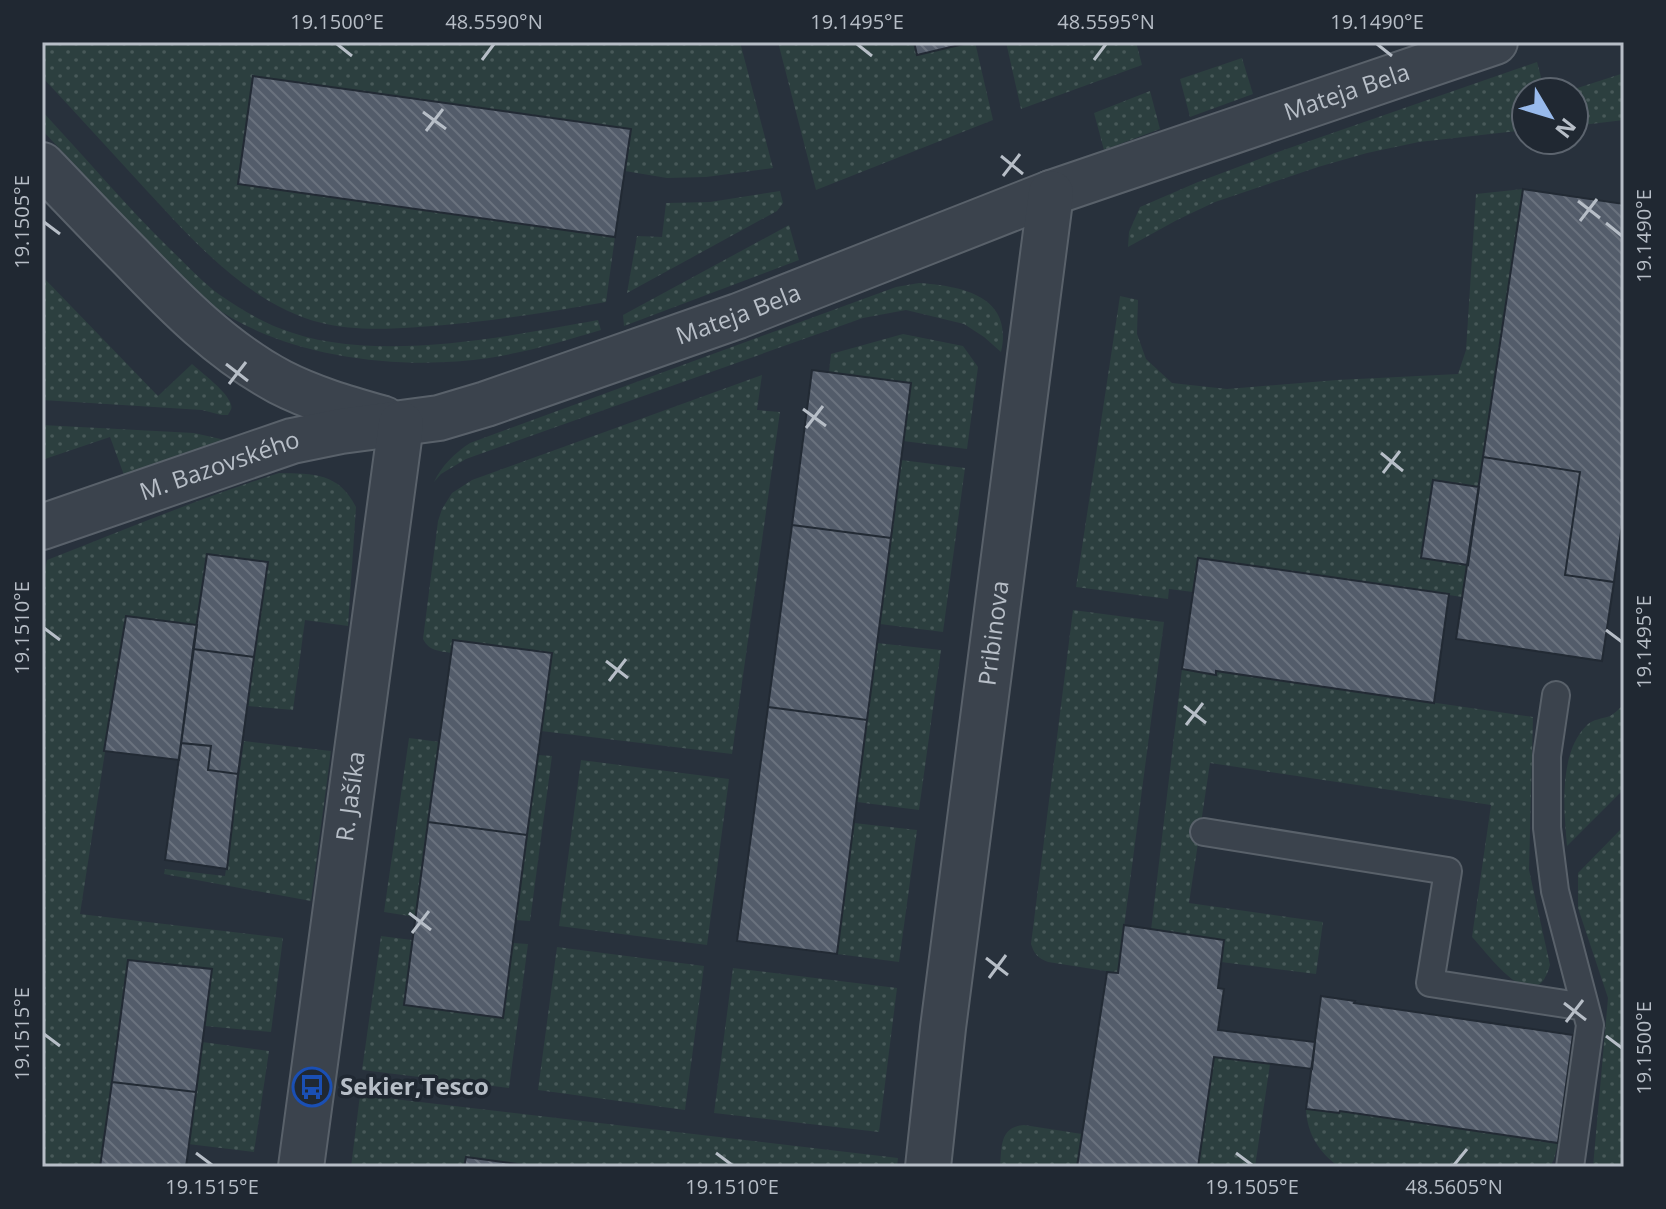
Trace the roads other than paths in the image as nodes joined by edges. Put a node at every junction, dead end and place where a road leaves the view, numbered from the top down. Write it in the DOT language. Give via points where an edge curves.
graph roads {
  1 [pos="1495,42"];
  2 [pos="42,165"];
  3 [pos="1051,193"];
  4 [pos="401,424"];
  5 [pos="42,527"];
  6 [pos="1556,695"];
  7 [pos="1204,832"];
  8 [pos="1585,1007"];
  9 [pos="301,1167"];
  10 [pos="928,1167"];
  11 [pos="1570,1167"];
  1 -- 3 [label="street, Mateja Bela"];
  2 -- 4 [label="street, Mateja Bela" via="212,336 282,383"];
  3 -- 4 [label="street, Mateja Bela" via="738,316 486,404"];
  3 -- 10 [label="street, Pribinova"];
  4 -- 5 [label="street, M. Bazovského" via="292,441"];
  4 -- 9 [label="street, R. Jašíka"];
  6 -- 8 [label="lane" via="1547,756 1547,828 1555,891"];
  7 -- 8 [label="lane" via="1448,871 1430,983"];
  8 -- 11 [label="lane" via="1590,1025"];
}
